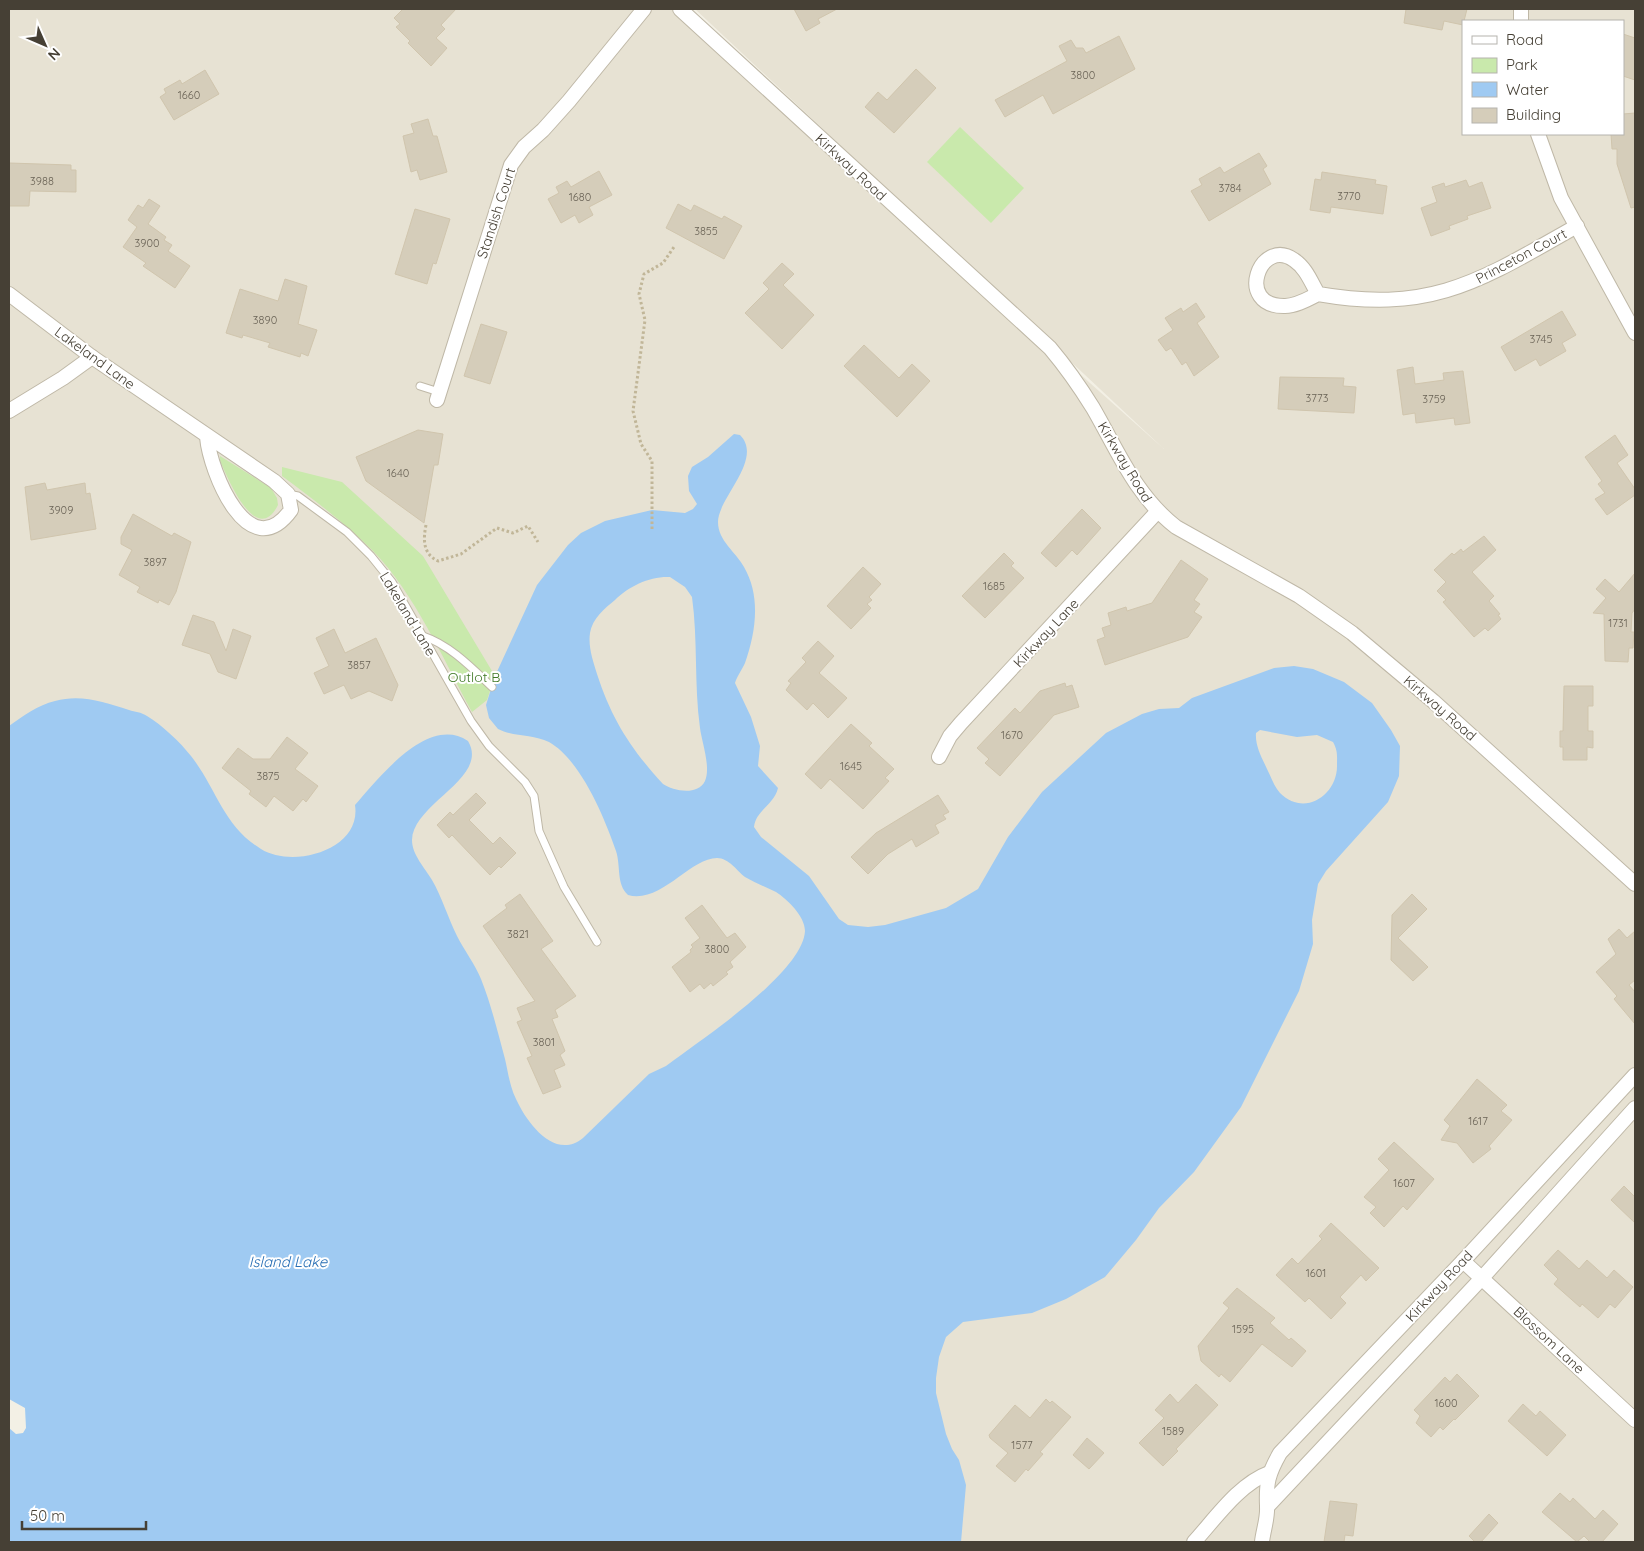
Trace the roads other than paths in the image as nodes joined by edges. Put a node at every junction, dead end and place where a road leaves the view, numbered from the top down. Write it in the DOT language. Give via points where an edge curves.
graph roads {
  1 [pos="644,9"];
  2 [pos="680,9"];
  3 [pos="1538,135"];
  4 [pos="1577,226"];
  5 [pos="9,294"];
  6 [pos="1318,294"];
  7 [pos="1635,333"];
  8 [pos="92,357"];
  9 [pos="420,386"];
  10 [pos="438,396"];
  11 [pos="9,411"];
  12 [pos="207,437"];
  13 [pos="288,494"];
  14 [pos="1157,512"];
  15 [pos="424,636"];
  16 [pos="492,687"];
  17 [pos="939,757"];
  18 [pos="1635,884"];
  19 [pos="597,942"];
  20 [pos="1635,1077"];
  21 [pos="1635,1108"];
  22 [pos="1464,1261"];
  23 [pos="1482,1278"];
  24 [pos="1635,1420"];
  25 [pos="1269,1472"];
  26 [pos="1268,1508"];
  27 [pos="1194,1542"];
  28 [pos="1262,1542"];
  1 -- 10 [label="street, Standish Court" via="569,101 511,165"];
  2 -- 14 [label="street, Kirkway Road" via="1050,348 1078,384 1136,485"];
  3 -- 4 [label="street" via="1555,183"];
  4 -- 6 [label="street, Princeton Court" via="1494,273 1430,296 1372,301"];
  4 -- 7 [label="street"];
  5 -- 8 [label="street, Lakeland Lane"];
  6 -- 6 [label="street, Princeton Court" via="1304,269 1292,258 1280,255 1271,258 1258,270 1255,283 1261,297 1268,302 1286,306"];
  8 -- 11 [label="street"];
  8 -- 12 [label="street, Lakeland Lane"];
  9 -- 10 [label="lane"];
  12 -- 13 [label="street, Lakeland Lane" via="240,456"];
  12 -- 13 [label="street" via="208,455 234,509 244,521 258,528 270,528 291,510"];
  13 -- 15 [label="lane, Lakeland Lane" via="298,496 320,511 372,556 392,582"];
  14 -- 17 [label="street, Kirkway Lane" via="961,723"];
  14 -- 18 [label="street, Kirkway Road" via="1176,527 1299,596 1352,633 1433,700"];
  15 -- 16 [label="lane" via="459,657"];
  15 -- 19 [label="lane, Lakeland Lane" via="471,721 534,796 539,831 564,886"];
  20 -- 22 [label="street, Kirkway Road"];
  21 -- 23 [label="street, Kirkway Road"];
  22 -- 23 [label="street, Blossom Lane"];
  22 -- 25 [label="street, Kirkway Road" via="1280,1453"];
  23 -- 24 [label="street, Blossom Lane"];
  23 -- 26 [label="street, Kirkway Road"];
  25 -- 26 [label="street, Kirkway Road" via="1266,1488"];
  25 -- 27 [label="street" via="1246,1486"];
  26 -- 28 [label="street, Kirkway Road"];
}
